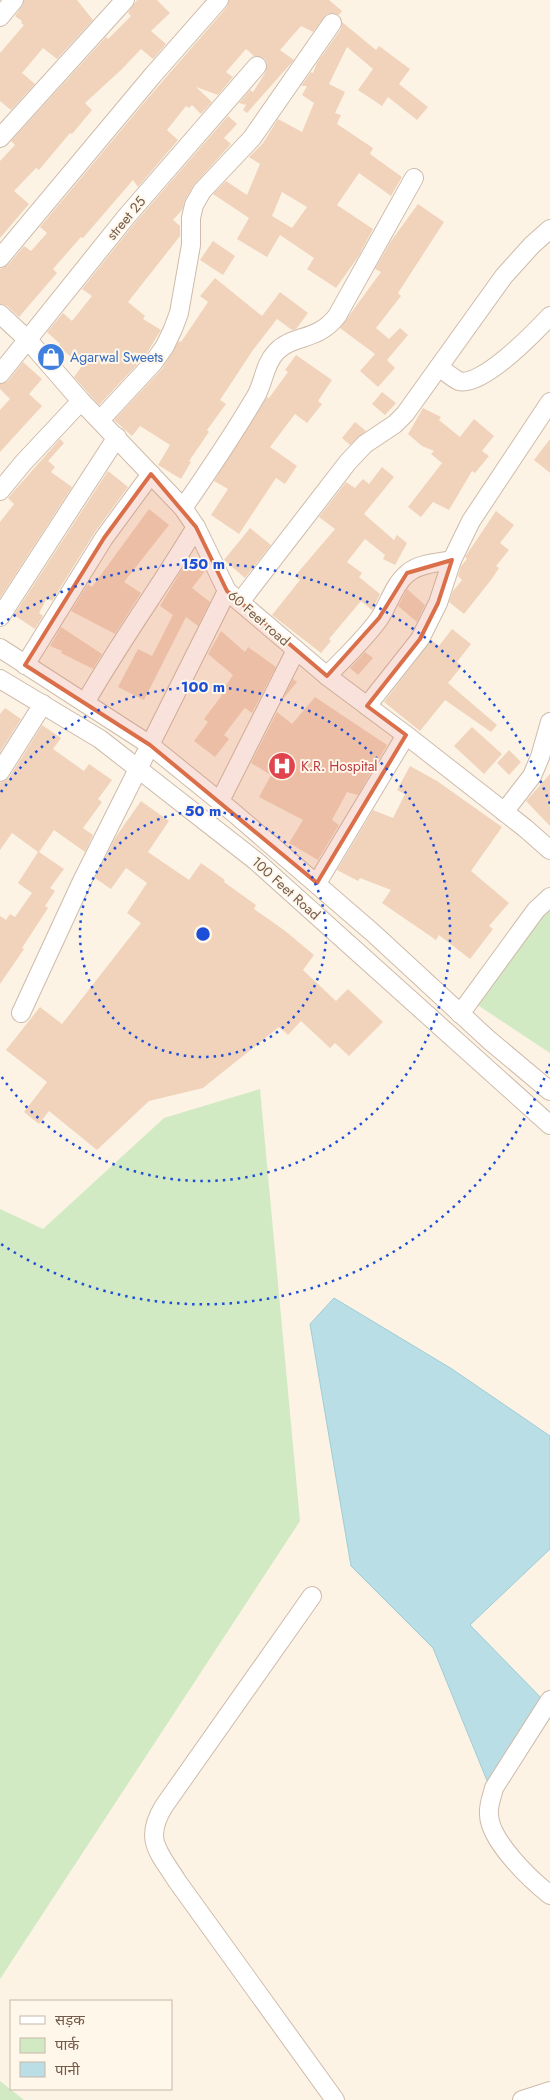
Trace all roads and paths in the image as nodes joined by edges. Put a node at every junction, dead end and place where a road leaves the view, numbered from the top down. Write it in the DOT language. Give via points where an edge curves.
graph roads {
  1 [pos="14,0"];
  2 [pos="125,0"];
  3 [pos="219,0"];
  4 [pos="0,17"];
  5 [pos="332,23"];
  6 [pos="257,66"];
  7 [pos="0,138"];
  8 [pos="414,178"];
  9 [pos="550,230"];
  10 [pos="0,258"];
  11 [pos="0,314"];
  12 [pos="550,316"];
  13 [pos="28,340"];
  14 [pos="439,367"];
  15 [pos="0,374"];
  16 [pos="81,400"];
  17 [pos="550,402"];
  18 [pos="100,420"];
  19 [pos="117,437"];
  20 [pos="151,474"];
  21 [pos="0,491"];
  22 [pos="183,508"];
  23 [pos="196,527"];
  24 [pos="452,560"];
  25 [pos="233,596"];
  26 [pos="0,617"];
  27 [pos="0,648"];
  28 [pos="296,650"];
  29 [pos="26,665"];
  30 [pos="326,676"];
  31 [pos="0,679"];
  32 [pos="85,703"];
  33 [pos="43,704"];
  34 [pos="367,706"];
  35 [pos="550,722"];
  36 [pos="406,735"];
  37 [pos="150,745"];
  38 [pos="138,768"];
  39 [pos="0,772"];
  40 [pos="220,802"];
  41 [pos="504,812"];
  42 [pos="550,850"];
  43 [pos="316,883"];
  44 [pos="550,897"];
  45 [pos="21,1013"];
  46 [pos="460,1014"];
  47 [pos="550,1091"];
  48 [pos="550,1125"];
  49 [pos="312,1596"];
  50 [pos="550,1700"];
  51 [pos="550,1895"];
  52 [pos="550,2091"];
  53 [pos="335,2100"];
  54 [pos="522,2100"];
  1 -- 4 [label="street"];
  2 -- 7 [label="street"];
  3 -- 10 [label="street"];
  5 -- 18 [label="street" via="252,138 202,191 191,218 190,254 173,330 153,363"];
  6 -- 13 [label="street, street 25" via="126,217"];
  8 -- 22 [label="street" via="337,316 326,329 277,351 268,363 257,394"];
  9 -- 14 [label="street" via="504,276"];
  11 -- 13 [label="street, 60 Feet road"];
  12 -- 14 [label="street" via="511,355 468,381 459,381"];
  13 -- 15 [label="street, street 25"];
  13 -- 16 [label="street, 60 Feet road"];
  14 -- 25 [label="street" via="405,414 365,444"];
  16 -- 18 [label="street, 60 Feet road"];
  16 -- 21 [label="street"];
  17 -- 24 [label="street" via="471,521"];
  18 -- 19 [label="street, 60 Feet road"];
  19 -- 20 [label="street, 60 Feet road"];
  19 -- 26 [label="street"];
  20 -- 22 [label="street, 60 Feet road"];
  20 -- 29 [label="street" via="104,538"];
  22 -- 23 [label="street, 60 Feet road"];
  23 -- 25 [label="street, 60 Feet road"];
  23 -- 32 [label="street" via="111,657"];
  24 -- 30 [label="street" via="418,567 407,573 362,640"];
  24 -- 34 [label="street" via="438,603 420,638"];
  25 -- 28 [label="street, 60 Feet road"];
  25 -- 37 [label="street"];
  27 -- 29 [label="street, 100 Feet Road"];
  28 -- 30 [label="street, 60 Feet road"];
  28 -- 40 [label="street"];
  29 -- 32 [label="street, 100 Feet Road"];
  30 -- 34 [label="street, 60 Feet road"];
  31 -- 33 [label="street, 100 Feet Road"];
  32 -- 37 [label="street, 100 Feet Road"];
  33 -- 38 [label="street, 100 Feet Road" via="100,738"];
  33 -- 39 [label="street"];
  34 -- 36 [label="street, 60 Feet road"];
  35 -- 41 [label="street" via="532,776"];
  36 -- 41 [label="street, 60 Feet road"];
  36 -- 43 [label="street"];
  37 -- 38 [label="street"];
  37 -- 40 [label="street, 100 Feet Road"];
  38 -- 45 [label="street"];
  38 -- 48 [label="street, 100 Feet Road" via="256,861"];
  40 -- 43 [label="street, 100 Feet Road"];
  41 -- 42 [label="street, 60 Feet road"];
  43 -- 46 [label="street, 100 Feet Road"];
  44 -- 46 [label="street" via="536,910"];
  46 -- 47 [label="street, 100 Feet Road"];
  49 -- 53 [label="street" via="164,1806 153,1834 154,1843 177,1882"];
  50 -- 51 [label="street" via="494,1788 489,1804 489,1816 500,1844"];
  52 -- 54 [label="street"];
}
